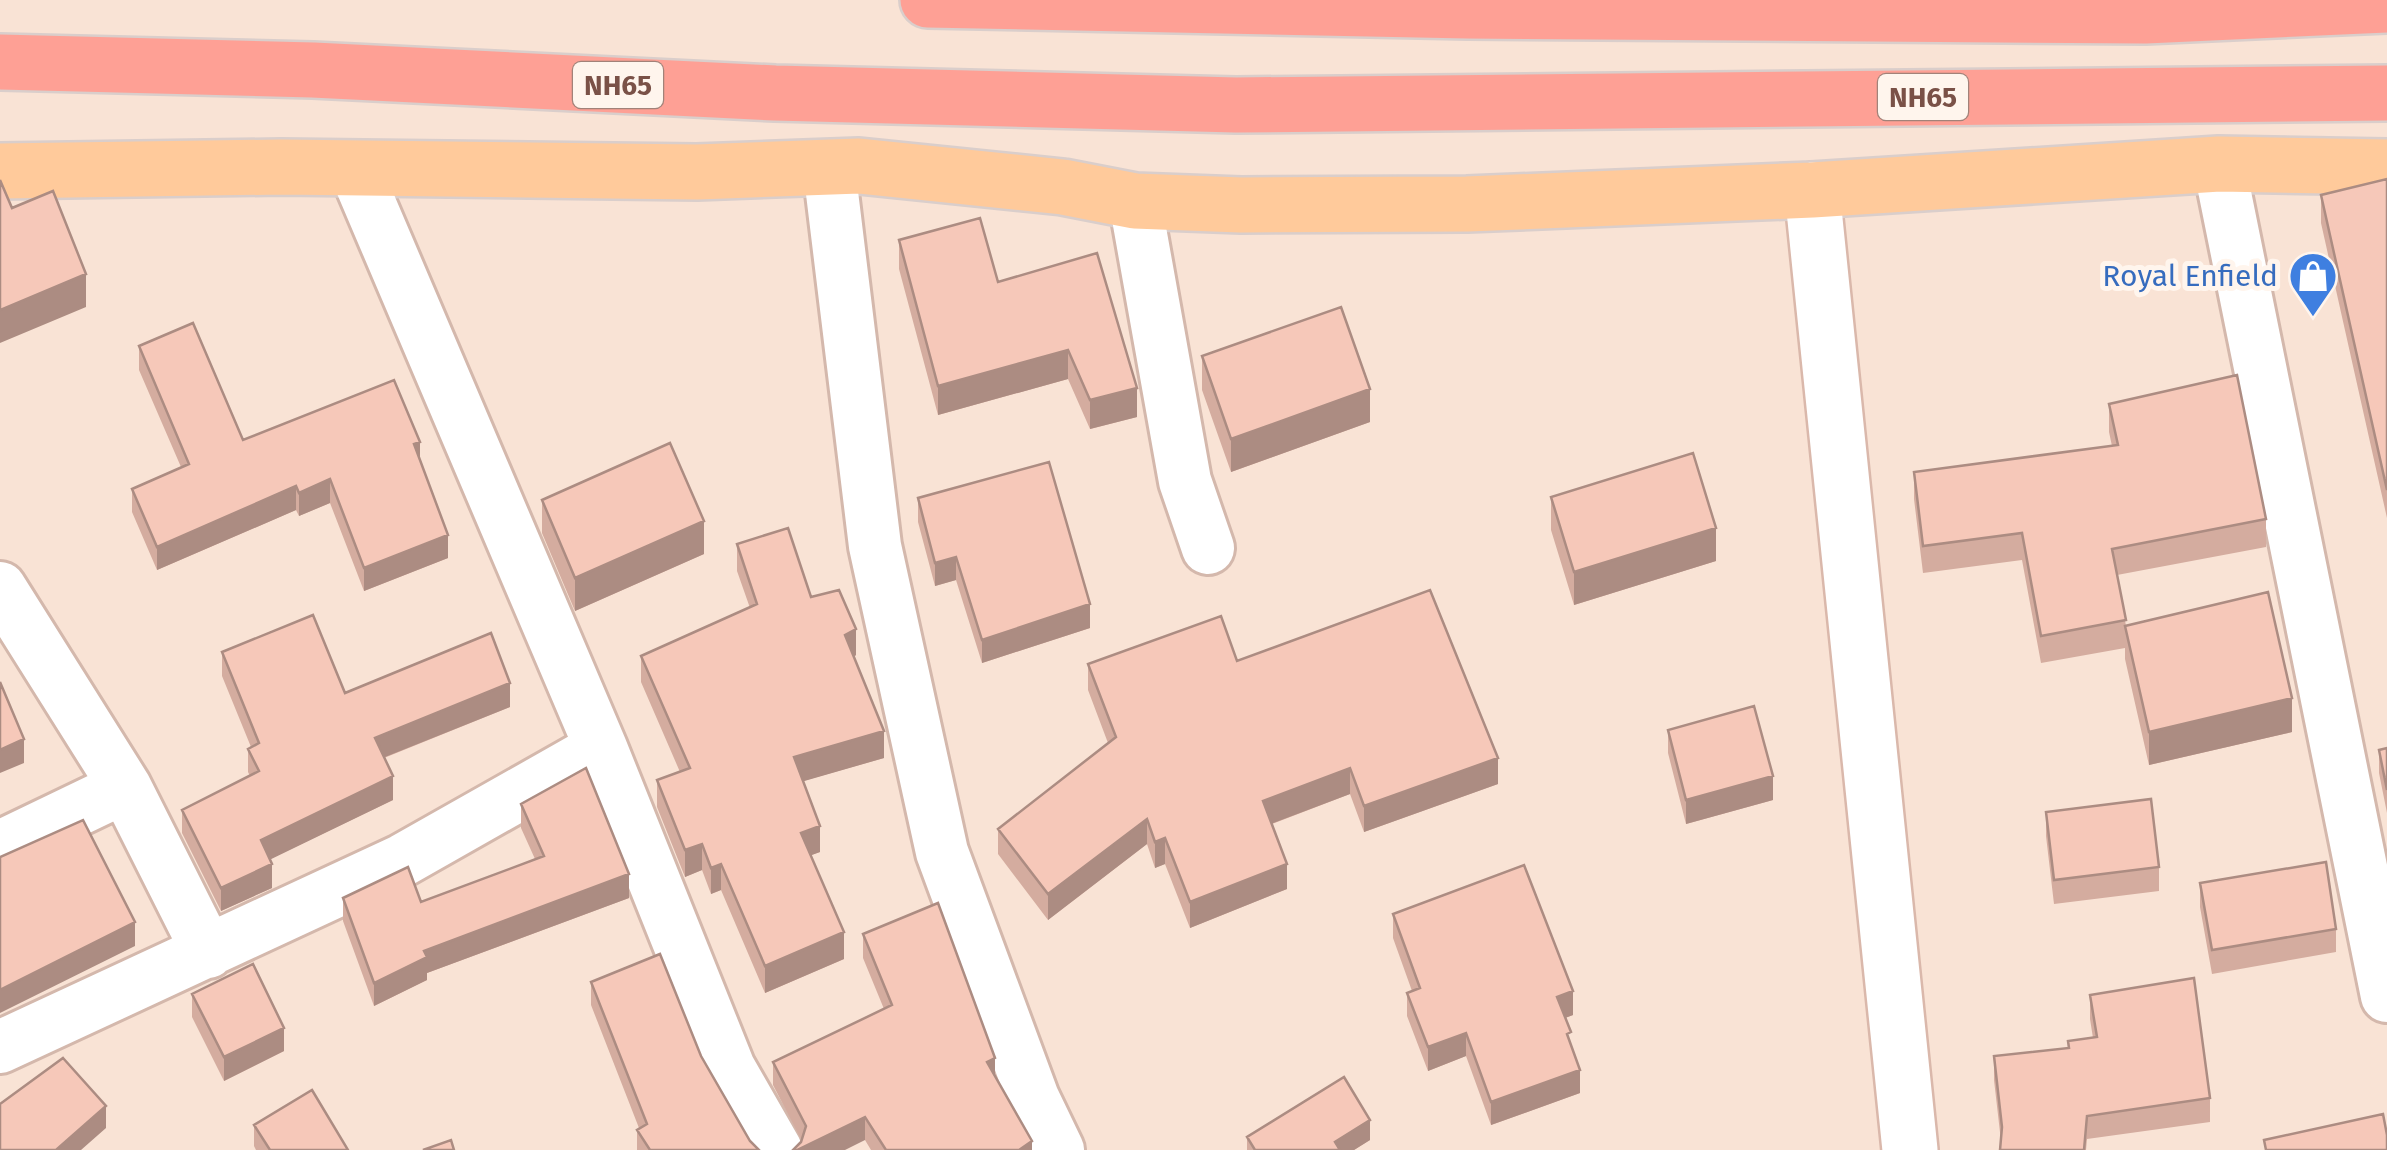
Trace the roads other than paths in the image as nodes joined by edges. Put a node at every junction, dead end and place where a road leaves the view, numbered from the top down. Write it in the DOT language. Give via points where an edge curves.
graph roads {
  1 [pos="928,0"];
  2 [pos="2387,5"];
  3 [pos="0,62"];
  4 [pos="2387,93"];
  5 [pos="2219,164"];
  6 [pos="2387,166"];
  7 [pos="354,167"];
  8 [pos="829,168"];
  9 [pos="0,171"];
  10 [pos="1812,190"];
  11 [pos="1135,201"];
  12 [pos="1208,548"];
  13 [pos="0,588"];
  14 [pos="601,748"];
  15 [pos="126,787"];
  16 [pos="0,847"];
  17 [pos="208,952"];
  18 [pos="2387,996"];
  19 [pos="0,1047"];
  20 [pos="776,1150"];
  21 [pos="1058,1150"];
  22 [pos="1910,1150"];
  1 -- 2 [label="highway" via="2145,16"];
  3 -- 4 [label="highway, NH65" via="1236,105"];
  5 -- 6 [label="main road"];
  5 -- 10 [label="main road"];
  5 -- 18 [label="street"];
  7 -- 8 [label="main road"];
  7 -- 9 [label="main road"];
  7 -- 14 [label="street"];
  8 -- 11 [label="main road" via="1063,187"];
  8 -- 21 [label="street" via="875,546 942,852"];
  10 -- 11 [label="main road" via="1467,204"];
  10 -- 22 [label="street"];
  11 -- 12 [label="street" via="1185,481"];
  13 -- 15 [label="street"];
  14 -- 17 [label="street" via="403,860"];
  14 -- 20 [label="street" via="729,1068"];
  15 -- 16 [label="street"];
  15 -- 17 [label="street"];
  17 -- 19 [label="street"];
}
